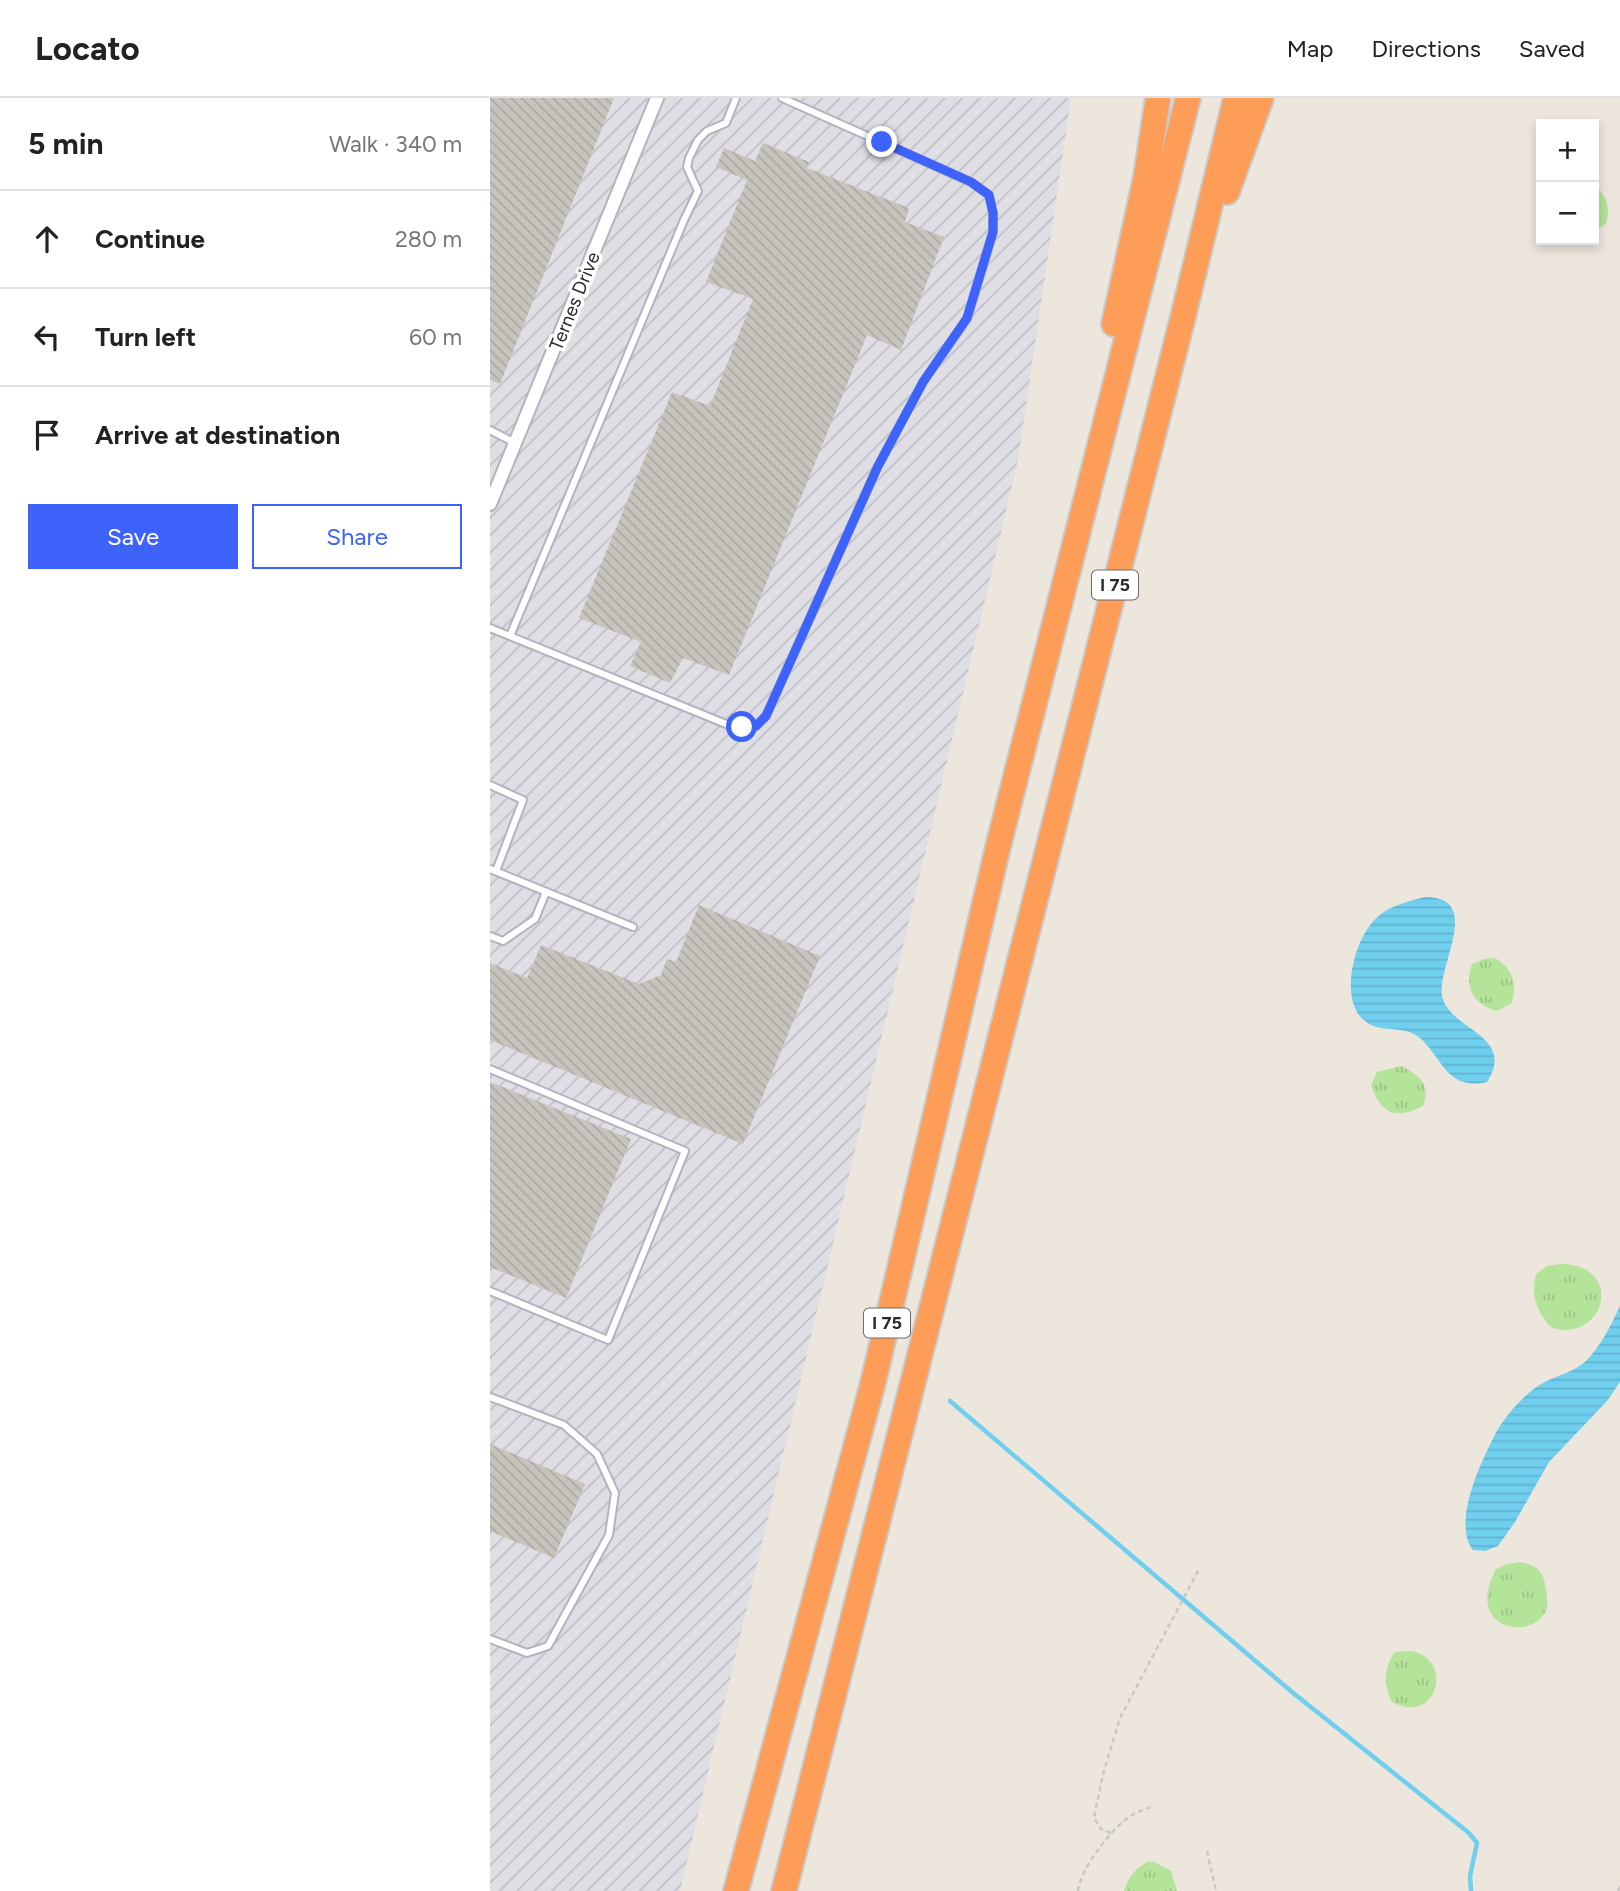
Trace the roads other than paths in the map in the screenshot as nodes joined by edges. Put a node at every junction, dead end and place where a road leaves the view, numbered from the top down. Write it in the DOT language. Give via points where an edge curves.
graph roads {
  1 [pos="657,98"];
  2 [pos="736,98"];
  3 [pos="782,98"];
  4 [pos="1158,98"];
  5 [pos="1188,98"];
  6 [pos="1236,98"];
  7 [pos="1261,98"];
  8 [pos="1182,321"];
  9 [pos="490,430"];
  10 [pos="515,443"];
  11 [pos="490,503"];
  12 [pos="1073,552"];
  13 [pos="490,628"];
  14 [pos="510,636"];
  15 [pos="490,785"];
  16 [pos="493,870"];
  17 [pos="546,892"];
  18 [pos="633,927"];
  19 [pos="490,936"];
  20 [pos="490,1069"];
  21 [pos="490,1292"];
  22 [pos="490,1397"];
  23 [pos="490,1639"];
  24 [pos="736,1891"];
  25 [pos="784,1891"];
  1 -- 10 [label="street, Ternes Drive"];
  2 -- 14 [label="lane" via="726,123 707,131 689,158 687,167 698,191"];
  3 -- 14 [label="lane" via="971,182 989,195 993,232 967,318 923,382 878,466 766,716 756,726 731,726"];
  4 -- 12 [label="highway" via="1146,177 1074,507"];
  5 -- 12 [label="highway, I 75"];
  6 -- 8 [label="highway, I 75"];
  7 -- 8 [label="highway"];
  8 -- 25 [label="highway, I 75"];
  9 -- 10 [label="lane"];
  10 -- 11 [label="street, Ternes Drive"];
  12 -- 24 [label="highway, I 75" via="998,847 873,1383"];
  13 -- 14 [label="lane"];
  15 -- 16 [label="lane" via="523,800"];
  16 -- 17 [label="lane"];
  17 -- 18 [label="lane"];
  17 -- 19 [label="lane" via="535,919 503,941"];
  20 -- 21 [label="lane" via="685,1151 608,1340"];
  22 -- 23 [label="lane" via="564,1425 597,1454 615,1493 609,1535 548,1646 527,1653"];
}
